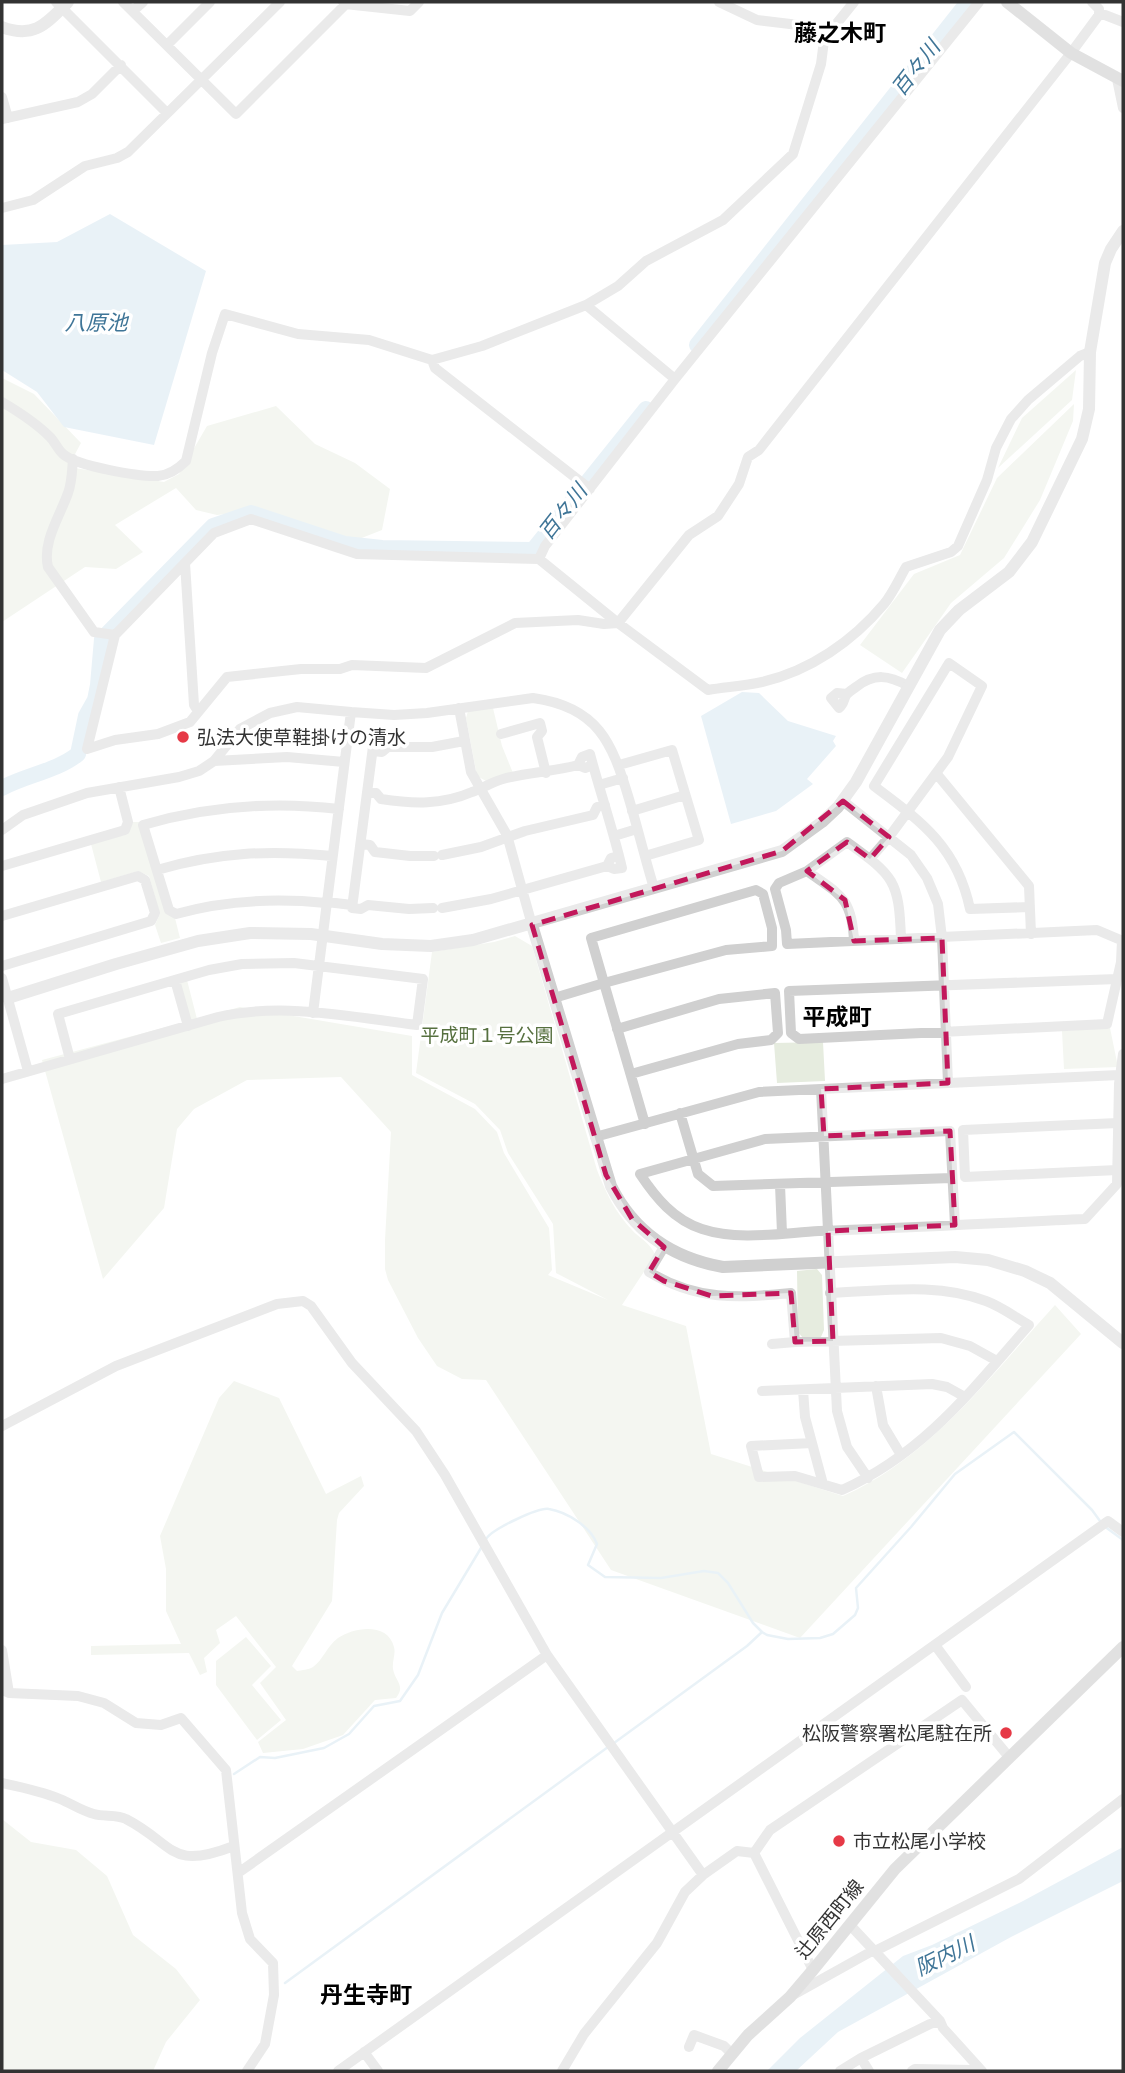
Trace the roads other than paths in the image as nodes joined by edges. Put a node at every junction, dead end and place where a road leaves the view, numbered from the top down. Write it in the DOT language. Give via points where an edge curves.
graph roads {
  1 [pos="123,2"];
  2 [pos="143,2"];
  3 [pos="210,2"];
  4 [pos="279,2"];
  5 [pos="419,2"];
  6 [pos="719,2"];
  7 [pos="854,2"];
  8 [pos="979,2"];
  9 [pos="1007,2"];
  10 [pos="1092,2"];
  11 [pos="345,3"];
  12 [pos="62,4"];
  13 [pos="133,11"];
  14 [pos="1099,15"];
  15 [pos="1123,22"];
  16 [pos="2,27"];
  17 [pos="825,33"];
  18 [pos="167,45"];
  19 [pos="1072,53"];
  20 [pos="121,65"];
  21 [pos="201,79"];
  22 [pos="1120,80"];
  23 [pos="2,97"];
  24 [pos="1123,108"];
  25 [pos="167,113"];
  26 [pos="5,118"];
  27 [pos="2,208"];
  28 [pos="1123,231"];
  29 [pos="586,305"];
  30 [pos="1090,352"];
  31 [pos="432,360"];
  32 [pos="675,379"];
  33 [pos="2,402"];
  34 [pos="74,459"];
  35 [pos="590,489"];
  36 [pos="539,559"];
  37 [pos="185,563"];
  38 [pos="618,623"];
  39 [pos="114,635"];
  40 [pos="908,686"];
  41 [pos="847,694"];
  42 [pos="459,708"];
  43 [pos="198,711"];
  44 [pos="351,712"];
  45 [pos="500,734"];
  46 [pos="464,741"];
  47 [pos="214,761"];
  48 [pos="344,762"];
  49 [pos="620,765"];
  50 [pos="546,772"];
  51 [pos="936,773"];
  52 [pos="623,778"];
  53 [pos="599,785"];
  54 [pos="119,787"];
  55 [pos="480,788"];
  56 [pos="685,795"];
  57 [pos="366,797"];
  58 [pos="843,801"];
  59 [pos="605,805"];
  60 [pos="339,809"];
  61 [pos="632,811"];
  62 [pos="907,811"];
  63 [pos="593,815"];
  64 [pos="608,816"];
  65 [pos="637,829"];
  66 [pos="2,830"];
  67 [pos="507,835"];
  68 [pos="614,836"];
  69 [pos="889,837"];
  70 [pos="360,849"];
  71 [pos="332,856"];
  72 [pos="645,856"];
  73 [pos="870,859"];
  74 [pos="2,866"];
  75 [pos="157,870"];
  76 [pos="807,871"];
  77 [pos="654,888"];
  78 [pos="523,890"];
  79 [pos="353,900"];
  80 [pos="326,902"];
  81 [pos="1029,907"];
  82 [pos="2,916"];
  83 [pos="532,925"];
  84 [pos="1031,934"];
  85 [pos="322,935"];
  86 [pos="942,938"];
  87 [pos="901,939"];
  88 [pos="854,941"];
  89 [pos="1123,941"];
  90 [pos="318,965"];
  91 [pos="2,966"];
  92 [pos="2,978"];
  93 [pos="1117,979"];
  94 [pos="174,981"];
  95 [pos="604,983"];
  96 [pos="944,985"];
  97 [pos="554,998"];
  98 [pos="5,1000"];
  99 [pos="313,1013"];
  100 [pos="188,1026"];
  101 [pos="617,1029"];
  102 [pos="946,1032"];
  103 [pos="1123,1055"];
  104 [pos="71,1059"];
  105 [pos="28,1071"];
  106 [pos="631,1074"];
  107 [pos="1119,1076"];
  108 [pos="2,1079"];
  109 [pos="948,1083"];
  110 [pos="821,1089"];
  111 [pos="680,1113"];
  112 [pos="1118,1123"];
  113 [pos="645,1124"];
  114 [pos="824,1136"];
  115 [pos="595,1137"];
  116 [pos="694,1159"];
  117 [pos="1118,1170"];
  118 [pos="952,1178"];
  119 [pos="826,1183"];
  120 [pos="780,1185"];
  121 [pos="955,1225"];
  122 [pos="828,1231"];
  123 [pos="782,1233"];
  124 [pos="664,1247"];
  125 [pos="829,1263"];
  126 [pos="830,1293"];
  127 [pos="832,1341"];
  128 [pos="795,1342"];
  129 [pos="1123,1343"];
  130 [pos="772,1344"];
  131 [pos="997,1361"];
  132 [pos="876,1386"];
  133 [pos="835,1388"];
  134 [pos="803,1390"];
  135 [pos="762,1391"];
  136 [pos="965,1398"];
  137 [pos="2,1426"];
  138 [pos="812,1443"];
  139 [pos="901,1455"];
  140 [pos="868,1478"];
  141 [pos="823,1484"];
  142 [pos="1123,1532"];
  143 [pos="935,1645"];
  144 [pos="1123,1647"];
  145 [pos="2,1650"];
  146 [pos="547,1654"];
  147 [pos="966,1687"];
  148 [pos="5,1691"];
  149 [pos="1009,1757"];
  150 [pos="2,1783"];
  151 [pos="1123,1798"];
  152 [pos="672,1832"];
  153 [pos="234,1846"];
  154 [pos="754,1853"];
  155 [pos="239,1873"];
  156 [pos="703,1875"];
  157 [pos="850,1925"];
  158 [pos="875,1951"];
  159 [pos="813,1970"];
  160 [pos="790,1997"];
  161 [pos="940,2021"];
  162 [pos="689,2047"];
  163 [pos="364,2052"];
  164 [pos="732,2054"];
  165 [pos="861,2058"];
  166 [pos="979,2069"];
  167 [pos="247,2071"];
  168 [pos="338,2071"];
  169 [pos="378,2071"];
  170 [pos="562,2071"];
  171 [pos="718,2071"];
  172 [pos="840,2071"];
  173 [pos="869,2071"];
  174 [pos="912,2071"];
  1 -- 13 [label="street"];
  2 -- 13 [label="street"];
  3 -- 18 [label="street"];
  4 -- 21 [label="street"];
  5 -- 11 [label="street" via="410,11"];
  6 -- 17 [label="street" via="757,20 815,27"];
  7 -- 17 [label="street"];
  8 -- 32 [label="street"];
  9 -- 19 [label="main road"];
  10 -- 14 [label="street"];
  11 -- 21 [label="street" via="236,114"];
  12 -- 16 [label="street" via="36,30"];
  12 -- 20 [label="street"];
  13 -- 18 [label="street"];
  14 -- 15 [label="street"];
  14 -- 19 [label="street"];
  17 -- 29 [label="street" via="821,64 793,154 723,220 646,261 618,286"];
  18 -- 21 [label="street"];
  19 -- 22 [label="main road"];
  19 -- 38 [label="street" via="759,450 747,457 739,484 718,516 689,536"];
  20 -- 25 [label="street"];
  20 -- 26 [label="street" via="78,102"];
  21 -- 25 [label="street"];
  22 -- 24 [label="street"];
  23 -- 26 [label="street"];
  25 -- 27 [label="street" via="123,155 85,166 44,194"];
  28 -- 30 [label="street" via="1105,263"];
  29 -- 31 [label="street" via="482,346"];
  29 -- 32 [label="street"];
  30 -- 38 [label="street" via="1011,419 958,546 906,567 886,602 839,647 802,668 762,682 708,690"];
  30 -- 40 [label="street" via="1085,431 1045,519 1009,572 940,630"];
  31 -- 34 [label="street" via="369,340 298,334 225,314 186,461 176,471 157,476 91,467"];
  31 -- 35 [label="street" via="435,368"];
  32 -- 35 [label="street"];
  33 -- 34 [label="street"];
  34 -- 39 [label="street" via="70,490 46,558 48,567 94,632"];
  35 -- 36 [label="street"];
  36 -- 37 [label="street" via="357,554 251,519 214,533"];
  36 -- 38 [label="street"];
  37 -- 39 [label="street"];
  37 -- 43 [label="street"];
  38 -- 43 [label="street" via="515,624 426,668 352,666 227,677"];
  39 -- 43 [label="street" via="87,749 158,734 190,722"];
  40 -- 41 [label="street" via="875,676"];
  40 -- 58 [label="street"];
  42 -- 44 [label="street" via="405,714"];
  42 -- 46 [label="street"];
  42 -- 49 [label="street" via="548,700 591,722"];
  44 -- 47 [label="street" via="297,707 270,713 240,729"];
  44 -- 48 [label="street"];
  45 -- 50 [label="street" via="540,723 542,731 537,737"];
  46 -- 55 [label="street"];
  46 -- 57 [label="street" via="388,747 374,739"];
  47 -- 48 [label="street" via="265,757"];
  47 -- 54 [label="street" via="187,775"];
  48 -- 60 [label="street"];
  49 -- 52 [label="street"];
  49 -- 56 [label="street" via="672,750"];
  50 -- 53 [label="street" via="593,765"];
  50 -- 55 [label="street"];
  51 -- 62 [label="street"];
  51 -- 62 [label="street" via="982,686 949,663 874,786"];
  51 -- 81 [label="street" via="1029,886"];
  52 -- 53 [label="street"];
  52 -- 61 [label="street"];
  53 -- 59 [label="street"];
  54 -- 66 [label="street" via="23,815"];
  54 -- 74 [label="street" via="128,822 125,830"];
  55 -- 57 [label="street" via="436,803 381,799 376,793"];
  55 -- 67 [label="street"];
  56 -- 61 [label="street"];
  56 -- 72 [label="street" via="699,840"];
  57 -- 70 [label="street"];
  58 -- 69 [label="street"];
  58 -- 77 [label="street" via="782,851"];
  59 -- 63 [label="street" via="597,807"];
  59 -- 64 [label="street"];
  60 -- 71 [label="street"];
  60 -- 75 [label="street" via="243,805 143,825"];
  61 -- 65 [label="street"];
  62 -- 69 [label="street"];
  62 -- 81 [label="street" via="952,858 970,909"];
  63 -- 64 [label="street"];
  63 -- 67 [label="street"];
  64 -- 68 [label="street"];
  65 -- 68 [label="street"];
  65 -- 72 [label="street"];
  67 -- 70 [label="street" via="481,847 438,856 375,852 370,845"];
  67 -- 78 [label="street"];
  68 -- 78 [label="street" via="622,867 607,866"];
  69 -- 73 [label="street"];
  69 -- 86 [label="street" via="911,855 927,878 938,904"];
  70 -- 79 [label="street"];
  71 -- 75 [label="street" via="253,852"];
  71 -- 80 [label="street"];
  72 -- 77 [label="street"];
  73 -- 76 [label="street" via="847,842"];
  73 -- 87 [label="street" via="888,874 896,889"];
  75 -- 80 [label="street" via="169,910 176,914 244,901"];
  76 -- 88 [label="street" via="845,900 852,915"];
  76 -- 88 [label="street" via="775,889 787,944"];
  77 -- 83 [label="street"];
  78 -- 79 [label="street" via="438,908 368,905 361,909 352,908"];
  78 -- 83 [label="street"];
  79 -- 80 [label="street"];
  80 -- 85 [label="street"];
  81 -- 84 [label="street"];
  82 -- 91 [label="street" via="138,876 145,880 155,913 151,921"];
  83 -- 85 [label="street" via="431,946"];
  83 -- 97 [label="street"];
  84 -- 86 [label="street"];
  84 -- 89 [label="street" via="1097,930"];
  85 -- 90 [label="street"];
  85 -- 98 [label="street" via="270,932 226,936 109,966"];
  86 -- 87 [label="street"];
  86 -- 96 [label="street"];
  87 -- 88 [label="street"];
  89 -- 93 [label="street"];
  90 -- 94 [label="street" via="242,964"];
  90 -- 99 [label="street"];
  90 -- 99 [label="street" via="423,979 417,1026"];
  92 -- 98 [label="street"];
  93 -- 96 [label="street"];
  93 -- 102 [label="street" via="1107,1024"];
  94 -- 100 [label="street"];
  94 -- 104 [label="street" via="58,1014"];
  95 -- 95 [label="street" via="716,952 772,946 763,894 756,890 591,938"];
  95 -- 97 [label="street"];
  95 -- 101 [label="street"];
  96 -- 102 [label="street"];
  96 -- 102 [label="street" via="789,991 791,1033 799,1039"];
  97 -- 115 [label="street"];
  98 -- 105 [label="street"];
  99 -- 100 [label="street" via="245,1012"];
  100 -- 104 [label="street"];
  101 -- 106 [label="street"];
  101 -- 106 [label="street" via="719,999 775,993 778,1033 771,1040 738,1044"];
  102 -- 109 [label="street"];
  103 -- 107 [label="street"];
  104 -- 105 [label="street"];
  105 -- 108 [label="street"];
  106 -- 113 [label="street"];
  107 -- 109 [label="street"];
  107 -- 112 [label="street"];
  109 -- 110 [label="street"];
  110 -- 111 [label="street" via="759,1092"];
  110 -- 114 [label="street"];
  111 -- 113 [label="street"];
  111 -- 116 [label="street"];
  112 -- 117 [label="street"];
  112 -- 117 [label="street" via="963,1130 965,1177"];
  113 -- 115 [label="street"];
  114 -- 116 [label="street" via="765,1139"];
  114 -- 118 [label="street" via="950,1131"];
  114 -- 119 [label="street"];
  115 -- 124 [label="street" via="621,1205"];
  116 -- 120 [label="street" via="698,1174 713,1186"];
  116 -- 123 [label="street" via="640,1174 668,1209 696,1227 728,1235"];
  117 -- 121 [label="street" via="1117,1184 1085,1219"];
  118 -- 119 [label="street"];
  118 -- 121 [label="street"];
  119 -- 120 [label="street"];
  119 -- 122 [label="street"];
  120 -- 123 [label="street"];
  121 -- 122 [label="street"];
  122 -- 123 [label="street"];
  122 -- 125 [label="street"];
  124 -- 125 [label="street" via="723,1267"];
  124 -- 128 [label="street" via="649,1272 681,1288 728,1297 791,1293"];
  125 -- 126 [label="street"];
  125 -- 129 [label="street" via="955,1258 999,1262 1058,1289"];
  126 -- 127 [label="street"];
  126 -- 131 [label="street" via="929,1289 989,1302 1029,1325"];
  127 -- 128 [label="street"];
  127 -- 131 [label="street" via="941,1338 970,1346"];
  127 -- 133 [label="street"];
  128 -- 130 [label="street"];
  131 -- 136 [label="street"];
  132 -- 133 [label="street"];
  132 -- 136 [label="street" via="932,1384"];
  132 -- 139 [label="street" via="883,1425"];
  133 -- 134 [label="street"];
  133 -- 140 [label="street" via="844,1441"];
  134 -- 135 [label="street"];
  134 -- 138 [label="street"];
  136 -- 139 [label="street" via="920,1443"];
  137 -- 146 [label="street" via="116,1366 277,1304 303,1301 312,1306 352,1363 423,1442"];
  138 -- 141 [label="street"];
  138 -- 141 [label="street" via="751,1446 760,1477 795,1476"];
  139 -- 140 [label="street"];
  140 -- 141 [label="street" via="842,1490"];
  142 -- 143 [label="street" via="1108,1521"];
  143 -- 147 [label="street"];
  143 -- 152 [label="street"];
  144 -- 149 [label="main road, 辻原西町線"];
  145 -- 148 [label="street"];
  146 -- 152 [label="street"];
  146 -- 155 [label="street"];
  148 -- 153 [label="street" via="78,1696 104,1703 136,1723 161,1725 181,1718 226,1770"];
  149 -- 154 [label="street" via="962,1700 772,1829"];
  149 -- 157 [label="main road, 辻原西町線" via="895,1869"];
  150 -- 153 [label="street" via="61,1799 99,1816 124,1818 173,1852 206,1856"];
  151 -- 158 [label="street" via="1018,1879"];
  152 -- 156 [label="street"];
  152 -- 163 [label="street"];
  153 -- 155 [label="street"];
  154 -- 156 [label="street" via="737,1851"];
  154 -- 159 [label="street"];
  155 -- 167 [label="street" via="242,1913 250,1939 273,1963 274,1995 265,2044"];
  156 -- 170 [label="street" via="685,1892 657,1943 584,2034"];
  157 -- 158 [label="street"];
  157 -- 159 [label="main road, 辻原西町線"];
  158 -- 160 [label="street"];
  158 -- 161 [label="street"];
  159 -- 160 [label="main road, 辻原西町線"];
  160 -- 164 [label="main road, 辻原西町線"];
  161 -- 165 [label="street"];
  161 -- 166 [label="street"];
  162 -- 164 [label="street" via="694,2035 724,2046"];
  163 -- 168 [label="street"];
  163 -- 169 [label="street"];
  164 -- 171 [label="main road, 辻原西町線"];
  165 -- 172 [label="street"];
  165 -- 173 [label="street"];
  166 -- 174 [label="street"];
}
